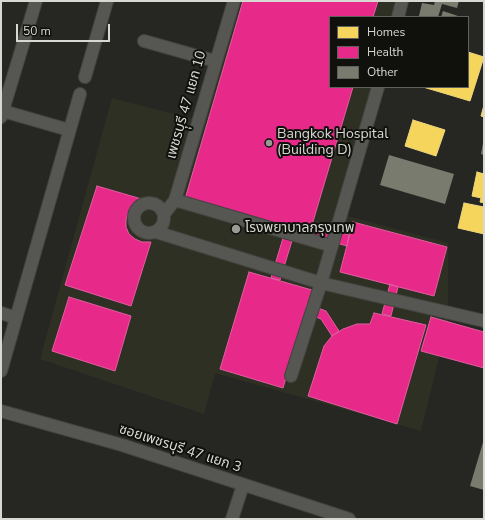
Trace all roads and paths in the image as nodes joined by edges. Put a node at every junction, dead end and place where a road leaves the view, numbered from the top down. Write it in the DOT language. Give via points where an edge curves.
graph roads {
  1 [pos="36,1"];
  2 [pos="107,1"];
  3 [pos="234,1"];
  4 [pos="402,1"];
  5 [pos="398,16"];
  6 [pos="144,41"];
  7 [pos="215,61"];
  8 [pos="85,77"];
  9 [pos="378,88"];
  10 [pos="80,94"];
  11 [pos="2,114"];
  12 [pos="69,130"];
  13 [pos="175,200"];
  14 [pos="164,214"];
  15 [pos="156,232"];
  16 [pos="332,246"];
  17 [pos="321,283"];
  18 [pos="1,314"];
  19 [pos="16,318"];
  20 [pos="484,320"];
  21 [pos="1,371"];
  22 [pos="290,376"];
  23 [pos="1,411"];
  24 [pos="243,485"];
  25 [pos="232,519"];
  26 [pos="349,519"];
  1 -- 11 [label="street"];
  2 -- 8 [label="street"];
  3 -- 7 [label="street, เพชรบุุรี 47 แยก 10"];
  4 -- 5 [label="street"];
  6 -- 7 [label="street"];
  7 -- 13 [label="street, เพชรบุุรี 47 แยก 10"];
  9 -- 16 [label="street"];
  10 -- 12 [label="street"];
  11 -- 12 [label="street"];
  12 -- 19 [label="street"];
  13 -- 14 [label="street, เพชรบุุรี 47 แยก 10"];
  13 -- 16 [label="street"];
  14 -- 15 [label="street" via="163,224"];
  14 -- 15 [label="street" via="158,206 149,203 140,206 134,214 138,228 146,233"];
  15 -- 17 [label="street"];
  16 -- 17 [label="street"];
  17 -- 20 [label="street"];
  17 -- 22 [label="street"];
  18 -- 19 [label="street"];
  19 -- 21 [label="street"];
  23 -- 24 [label="street, ซอยเพชรบุรี 47 แยก 3" via="122,445"];
  24 -- 25 [label="street"];
  24 -- 26 [label="street, ซอยเพชรบุรี 47 แยก 3"];
}
